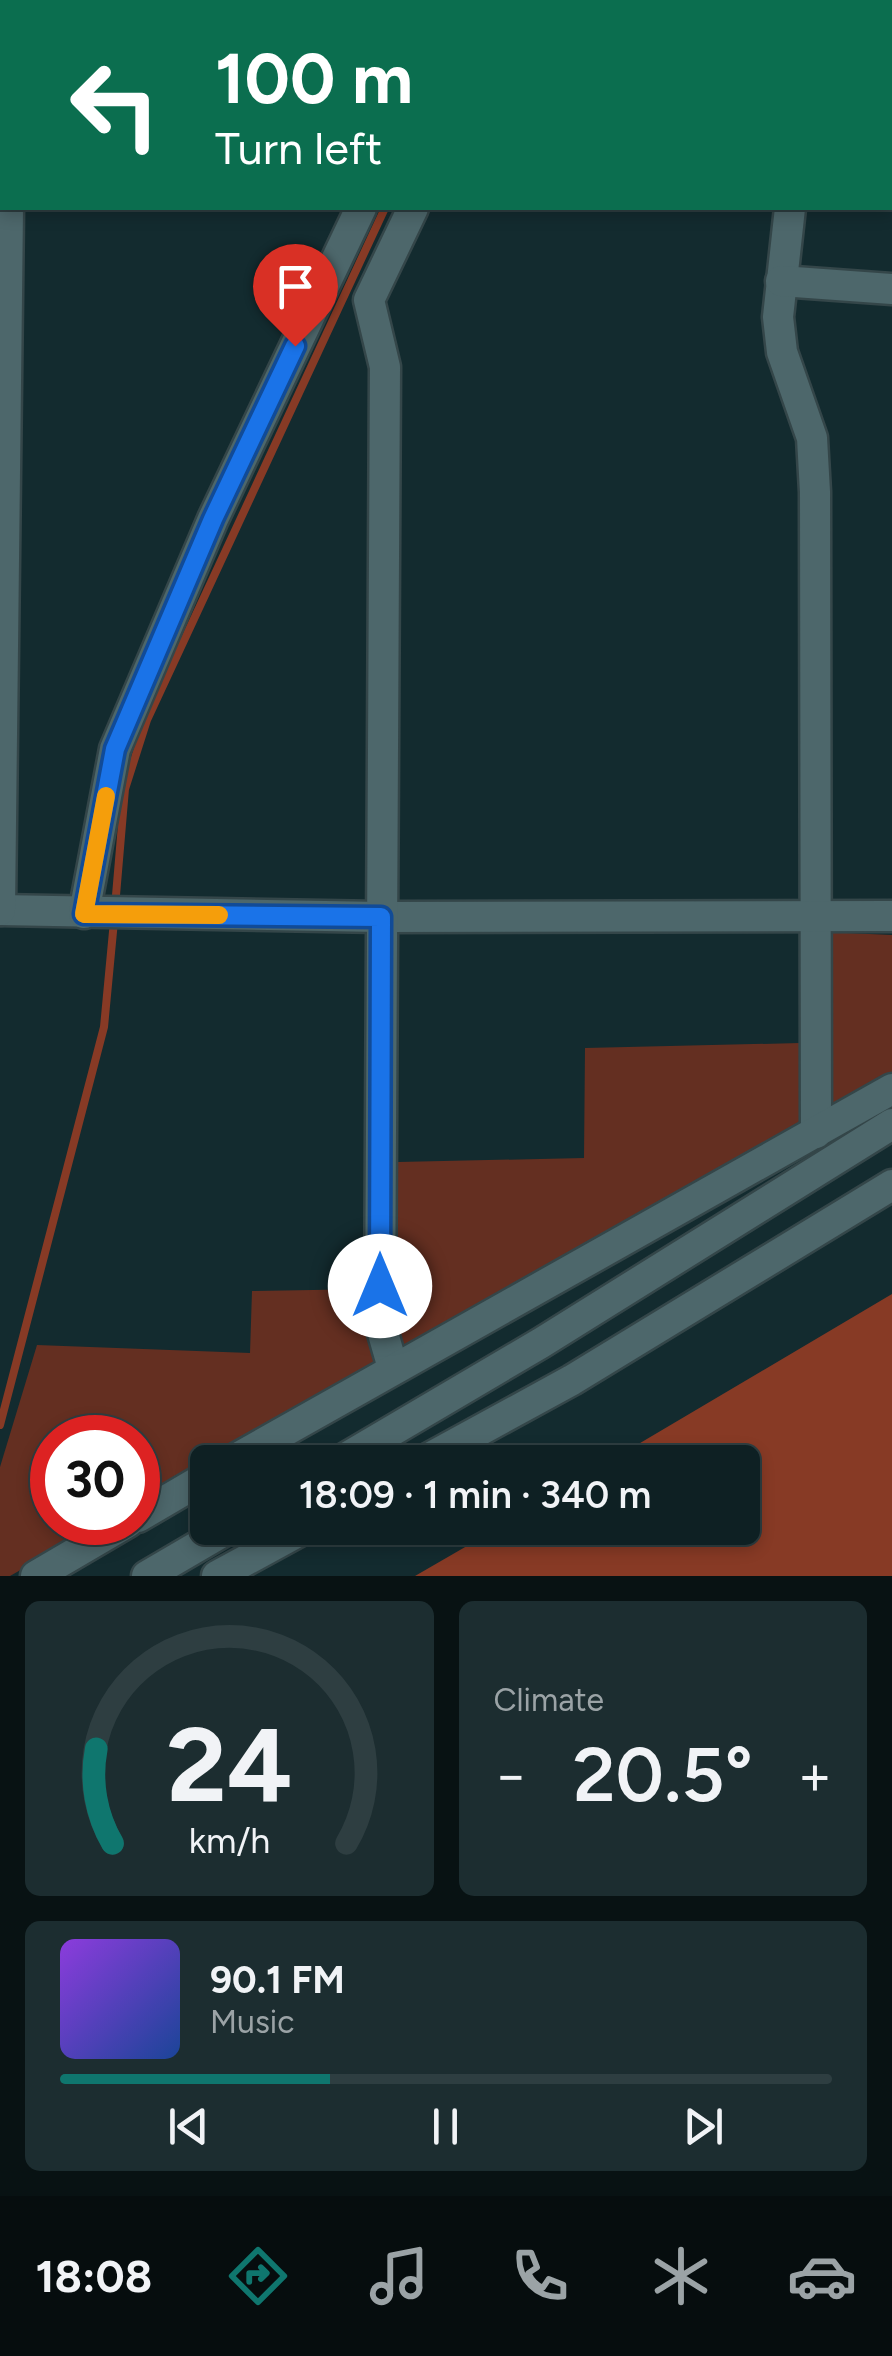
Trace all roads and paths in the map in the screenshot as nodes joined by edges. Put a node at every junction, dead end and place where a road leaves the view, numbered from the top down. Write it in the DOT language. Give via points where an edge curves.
graph roads {
  1 [pos="8,210"];
  2 [pos="360,210"];
  3 [pos="412,210"];
  4 [pos="790,210"];
  5 [pos="781,281"];
  6 [pos="892,288"];
  7 [pos="84,914"];
  8 [pos="813,914"];
  9 [pos="892,916"];
  10 [pos="381,917"];
  11 [pos="892,1089"];
  12 [pos="892,1124"];
  13 [pos="816,1133"];
  14 [pos="892,1185"];
  15 [pos="393,1368"];
  16 [pos="259,1445"];
  17 [pos="367,1445"];
  18 [pos="453,1445"];
  19 [pos="190,1487"];
  20 [pos="160,1504"];
  21 [pos="89,1545"];
  22 [pos="200,1545"];
  23 [pos="273,1545"];
  24 [pos="36,1576"];
  25 [pos="147,1576"];
  26 [pos="217,1576"];
  1 -- 7 [label="street" via="0,910"];
  2 -- 7 [label="street" via="213,519 115,749"];
  3 -- 10 [label="street" via="369,300 385,367"];
  4 -- 5 [label="street"];
  5 -- 6 [label="street"];
  5 -- 8 [label="street" via="782,352 812,438 815,492"];
  7 -- 10 [label="street"];
  8 -- 9 [label="street"];
  8 -- 10 [label="street"];
  8 -- 13 [label="street"];
  10 -- 15 [label="street" via="380,1324"];
  11 -- 13 [label="street"];
  12 -- 17 [label="street"];
  13 -- 15 [label="street"];
  14 -- 18 [label="street"];
  15 -- 16 [label="street"];
  19 -- 20 [label="street"];
  21 -- 24 [label="street"];
  22 -- 25 [label="street"];
  23 -- 26 [label="street"];
}
